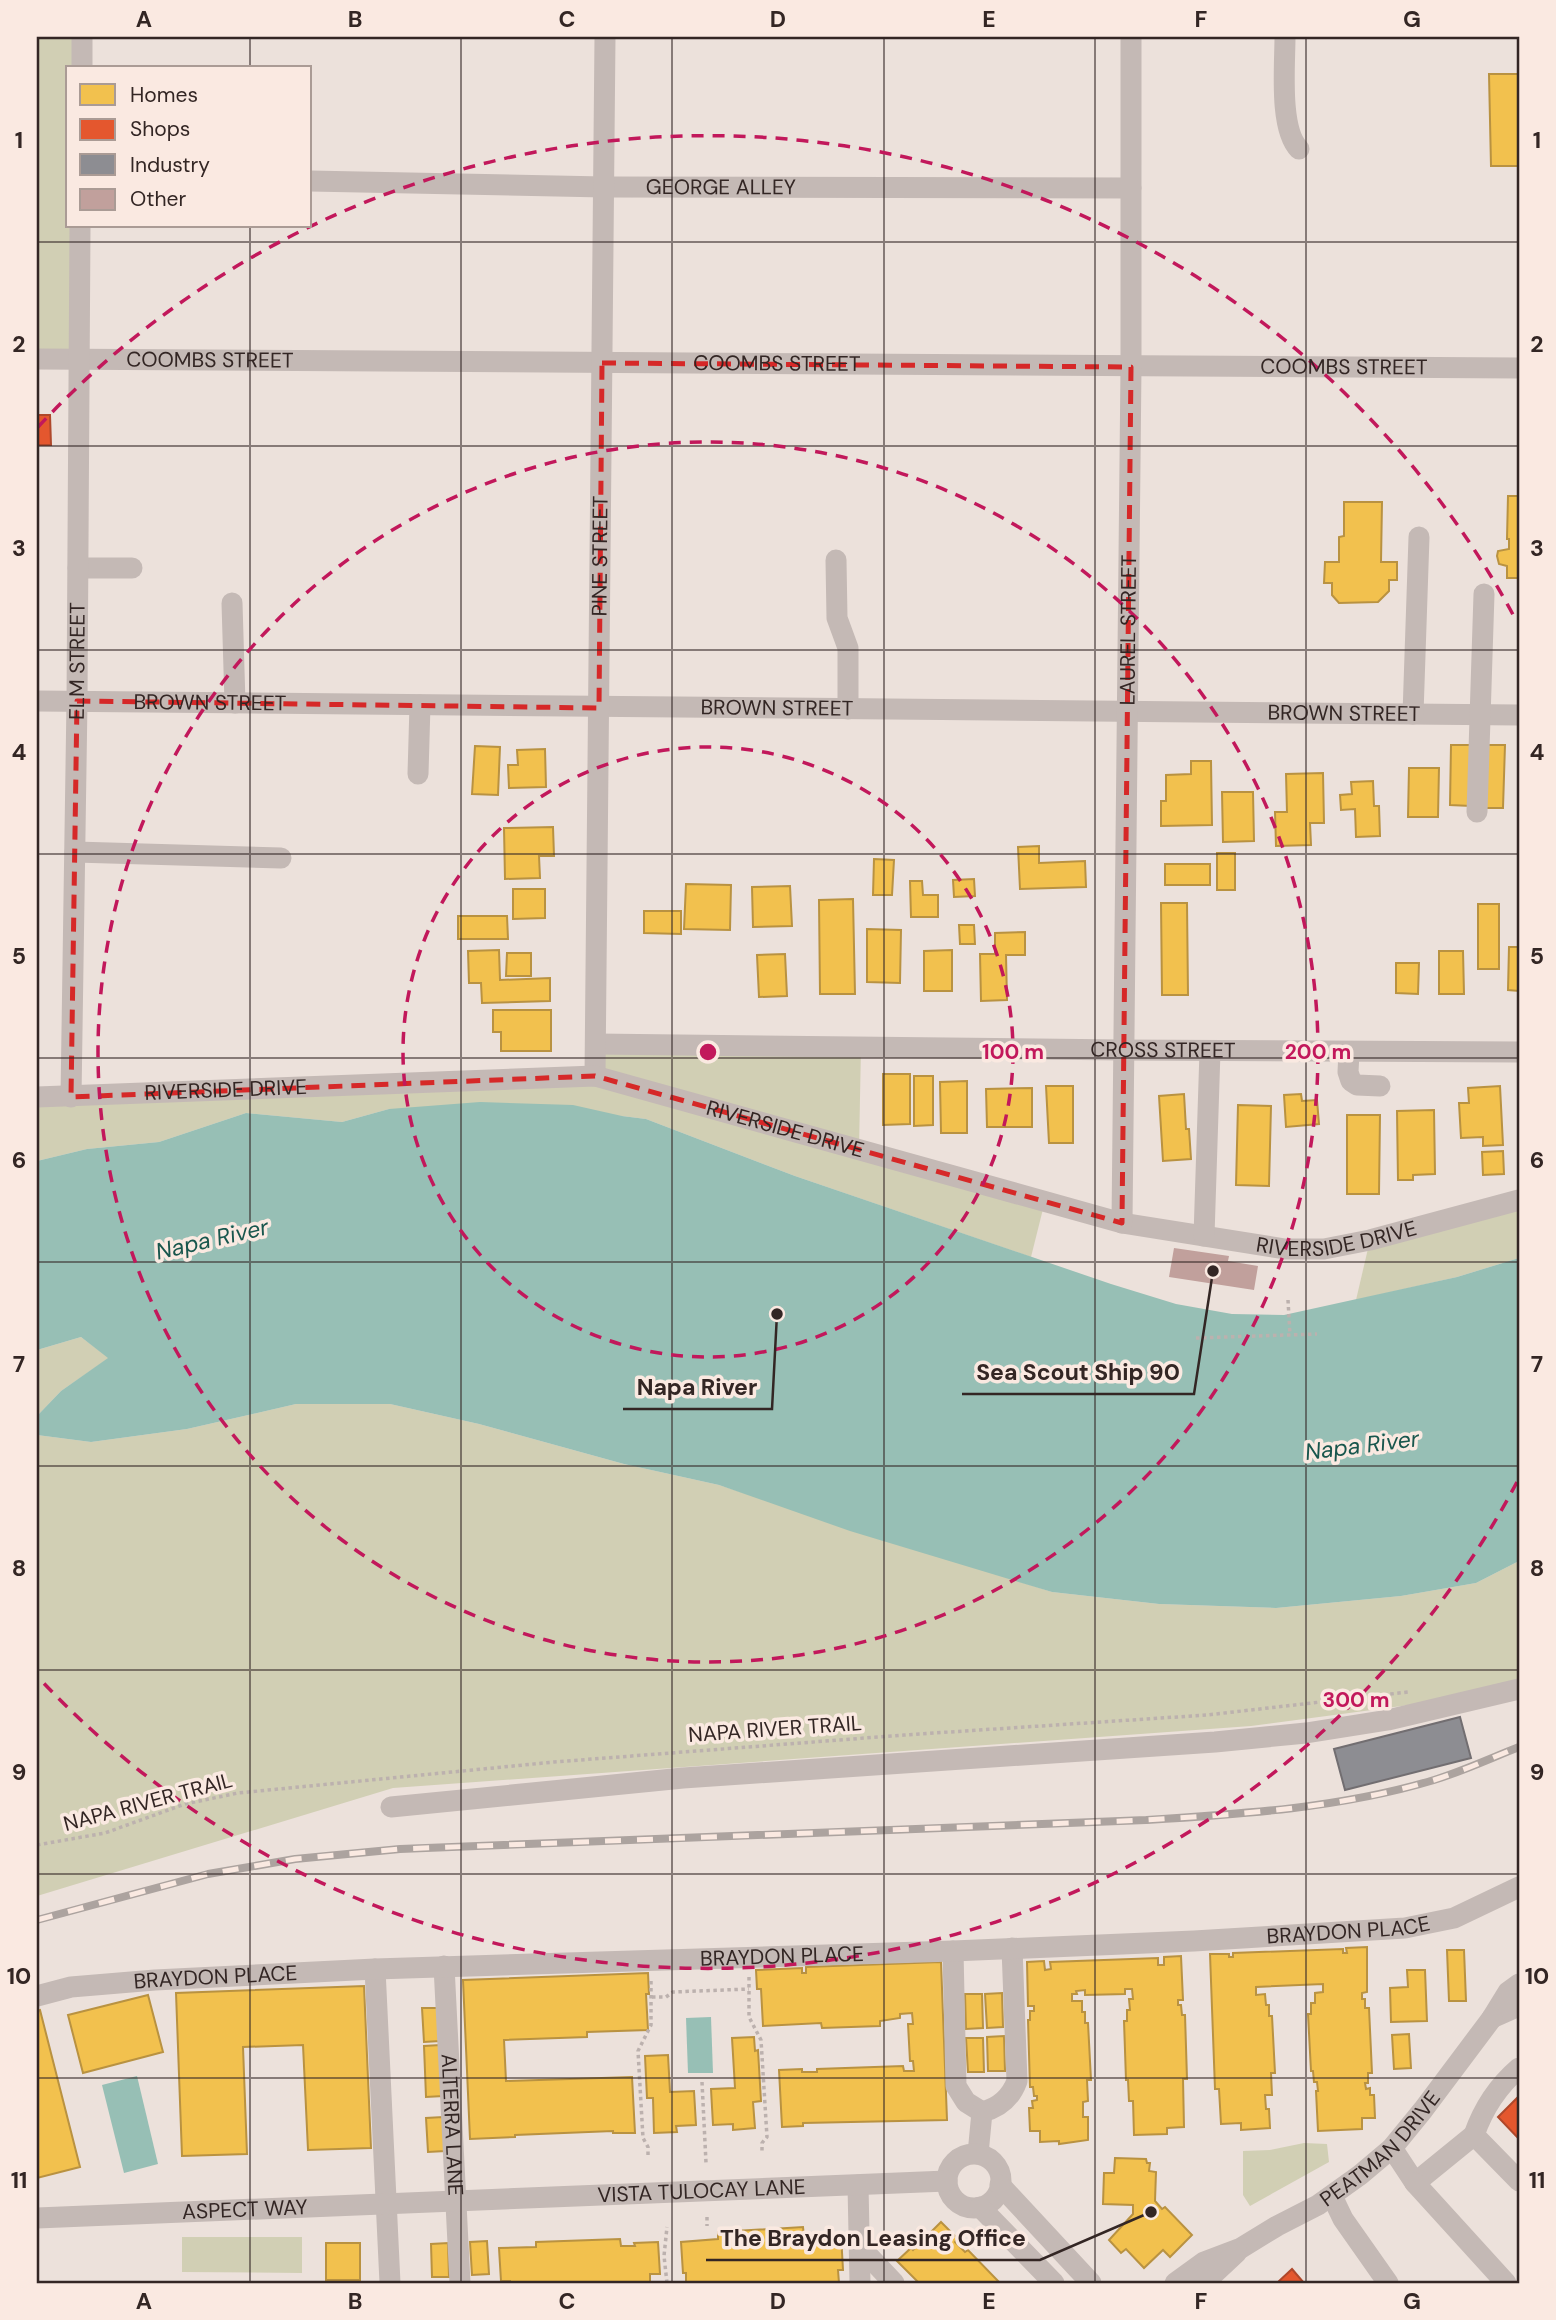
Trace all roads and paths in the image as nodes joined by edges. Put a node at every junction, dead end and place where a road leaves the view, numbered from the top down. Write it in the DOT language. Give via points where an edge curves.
graph roads {
  1 [pos="82,37"];
  2 [pos="605,37"];
  3 [pos="1131,37"];
  4 [pos="1285,37"];
  5 [pos="82,66"];
  6 [pos="1298,149"];
  7 [pos="312,181"];
  8 [pos="604,187"];
  9 [pos="1131,188"];
  10 [pos="80,228"];
  11 [pos="37,359"];
  12 [pos="79,359"];
  13 [pos="603,363"];
  14 [pos="1131,367"];
  15 [pos="1519,368"];
  16 [pos="1419,537"];
  17 [pos="836,560"];
  18 [pos="78,568"];
  19 [pos="132,568"];
  20 [pos="1484,594"];
  21 [pos="232,603"];
  22 [pos="37,701"];
  23 [pos="77,701"];
  24 [pos="235,703"];
  25 [pos="420,705"];
  26 [pos="599,708"];
  27 [pos="848,709"];
  28 [pos="1127,711"];
  29 [pos="1413,714"];
  30 [pos="1480,715"];
  31 [pos="1519,715"];
  32 [pos="418,774"];
  33 [pos="1477,812"];
  34 [pos="75,852"];
  35 [pos="281,858"];
  36 [pos="596,1044"];
  37 [pos="1124,1050"];
  38 [pos="1210,1051"];
  39 [pos="1349,1052"];
  40 [pos="1519,1052"];
  41 [pos="595,1076"];
  42 [pos="1380,1086"];
  43 [pos="37,1097"];
  44 [pos="71,1097"];
  45 [pos="1519,1200"];
  46 [pos="1122,1223"];
  47 [pos="1204,1236"];
  48 [pos="1288,1300"];
  49 [pos="1290,1335"];
  50 [pos="1317,1335"];
  51 [pos="1196,1338"];
  52 [pos="1519,1689"];
  53 [pos="1411,1692"];
  54 [pos="391,1807"];
  55 [pos="37,1845"];
  56 [pos="1519,1887"];
  57 [pos="1012,1948"];
  58 [pos="953,1951"];
  59 [pos="748,1957"];
  60 [pos="651,1960"];
  61 [pos="444,1966"];
  62 [pos="375,1969"];
  63 [pos="1519,1984"];
  64 [pos="749,1989"];
  65 [pos="37,1996"];
  66 [pos="652,1997"];
  67 [pos="1519,2006"];
  68 [pos="1492,2018"];
  69 [pos="1519,2068"];
  70 [pos="702,2082"];
  71 [pos="982,2112"];
  72 [pos="1474,2135"];
  73 [pos="1392,2147"];
  74 [pos="761,2151"];
  75 [pos="978,2154"];
  76 [pos="648,2155"];
  77 [pos="706,2163"];
  78 [pos="947,2181"];
  79 [pos="1519,2181"];
  80 [pos="1415,2183"];
  81 [pos="859,2185"];
  82 [pos="1000,2186"];
  83 [pos="1332,2196"];
  84 [pos="455,2200"];
  85 [pos="387,2205"];
  86 [pos="979,2207"];
  87 [pos="707,2217"];
  88 [pos="37,2218"];
  89 [pos="708,2226"];
  90 [pos="667,2227"];
  91 [pos="860,2248"];
  92 [pos="1241,2248"];
  93 [pos="390,2283"];
  94 [pos="460,2283"];
  95 [pos="667,2283"];
  96 [pos="860,2283"];
  97 [pos="894,2283"];
  98 [pos="1054,2283"];
  99 [pos="1091,2283"];
  100 [pos="1175,2283"];
  101 [pos="1204,2283"];
  102 [pos="1388,2283"];
  103 [pos="1506,2283"];
  1 -- 5 [label="street"];
  2 -- 8 [label="street, PINE STREET"];
  3 -- 9 [label="street, LAUREL STREET"];
  4 -- 6 [label="street" via="1288,120"];
  7 -- 8 [label="street, GEORGE ALLEY"];
  8 -- 9 [label="street, GEORGE ALLEY"];
  8 -- 13 [label="street, PINE STREET"];
  9 -- 14 [label="street, LAUREL STREET"];
  10 -- 12 [label="street, ELM STREET"];
  11 -- 12 [label="street, COOMBS STREET"];
  12 -- 13 [label="street, COOMBS STREET"];
  12 -- 18 [label="street, ELM STREET"];
  13 -- 14 [label="street, COOMBS STREET"];
  13 -- 26 [label="street, PINE STREET"];
  14 -- 15 [label="street, COOMBS STREET"];
  14 -- 28 [label="street, LAUREL STREET"];
  16 -- 29 [label="street"];
  17 -- 27 [label="street" via="836,618 848,648"];
  18 -- 19 [label="street"];
  18 -- 23 [label="street, ELM STREET"];
  20 -- 30 [label="street"];
  21 -- 24 [label="street"];
  22 -- 23 [label="street, BROWN STREET"];
  23 -- 24 [label="street, BROWN STREET"];
  23 -- 34 [label="street, ELM STREET"];
  24 -- 25 [label="street, BROWN STREET"];
  25 -- 26 [label="street, BROWN STREET"];
  25 -- 32 [label="street"];
  26 -- 27 [label="street, BROWN STREET"];
  26 -- 36 [label="street, PINE STREET"];
  27 -- 28 [label="street, BROWN STREET"];
  28 -- 29 [label="street, BROWN STREET"];
  28 -- 37 [label="street, LAUREL STREET"];
  29 -- 30 [label="street, BROWN STREET"];
  30 -- 31 [label="street, BROWN STREET"];
  30 -- 33 [label="street"];
  34 -- 35 [label="street"];
  34 -- 44 [label="street, ELM STREET"];
  36 -- 37 [label="street, CROSS STREET"];
  36 -- 41 [label="street, PINE STREET"];
  37 -- 38 [label="street, CROSS STREET"];
  37 -- 46 [label="street, LAUREL STREET"];
  38 -- 39 [label="street, CROSS STREET"];
  38 -- 47 [label="street"];
  39 -- 40 [label="street, CROSS STREET"];
  39 -- 42 [label="street" via="1351,1081"];
  41 -- 44 [label="street, RIVERSIDE DRIVE"];
  41 -- 46 [label="street, RIVERSIDE DRIVE"];
  43 -- 44 [label="street, RIVERSIDE DRIVE"];
  45 -- 47 [label="street, RIVERSIDE DRIVE" via="1324,1249 1285,1249"];
  46 -- 47 [label="street, RIVERSIDE DRIVE"];
  48 -- 49 [label="path"];
  49 -- 50 [label="path"];
  49 -- 51 [label="path"];
  52 -- 54 [label="street" via="1388,1720 1215,1742 683,1778"];
  53 -- 55 [label="path, NAPA RIVER TRAIL" via="1207,1714 594,1759 238,1793 185,1804 105,1833"];
  56 -- 57 [label="street, BRAYDON PLACE" via="1454,1918 1405,1928"];
  57 -- 58 [label="street, BRAYDON PLACE"];
  57 -- 71 [label="street" via="1017,2081 1009,2097"];
  58 -- 59 [label="street, BRAYDON PLACE"];
  58 -- 71 [label="street" via="956,2086 967,2102"];
  59 -- 60 [label="street, BRAYDON PLACE"];
  59 -- 64 [label="path"];
  60 -- 61 [label="street, BRAYDON PLACE"];
  60 -- 66 [label="path"];
  61 -- 62 [label="street, BRAYDON PLACE"];
  61 -- 84 [label="street, ALTERRA LANE"];
  62 -- 65 [label="street, BRAYDON PLACE" via="155,1980 71,1987"];
  62 -- 85 [label="street"];
  63 -- 68 [label="street, PEATMAN DRIVE" via="1508,1992"];
  64 -- 66 [label="path"];
  64 -- 74 [label="path" via="750,2017 761,2040 767,2137"];
  66 -- 76 [label="path" via="651,2025 638,2051"];
  67 -- 68 [label="street, PEATMAN DRIVE"];
  68 -- 73 [label="street, PEATMAN DRIVE"];
  69 -- 72 [label="street" via="1482,2113"];
  70 -- 77 [label="path"];
  71 -- 75 [label="street"];
  72 -- 79 [label="street"];
  72 -- 80 [label="street"];
  73 -- 80 [label="street"];
  73 -- 83 [label="street, PEATMAN DRIVE"];
  75 -- 78 [label="street" via="956,2161"];
  75 -- 82 [label="street" via="998,2169"];
  78 -- 81 [label="street, VISTA TULOCAY LANE"];
  78 -- 86 [label="street" via="954,2199 970,2208"];
  80 -- 103 [label="street"];
  81 -- 84 [label="street, VISTA TULOCAY LANE"];
  81 -- 91 [label="street"];
  82 -- 86 [label="street" via="993,2200"];
  82 -- 99 [label="street"];
  83 -- 92 [label="street, PEATMAN DRIVE"];
  83 -- 102 [label="street"];
  84 -- 85 [label="street, ASPECT WAY"];
  84 -- 94 [label="street, ALTERRA LANE"];
  85 -- 88 [label="street, ASPECT WAY"];
  85 -- 93 [label="street"];
  86 -- 98 [label="street"];
  87 -- 89 [label="path"];
  90 -- 95 [label="path"];
  91 -- 96 [label="street"];
  91 -- 97 [label="street"];
  92 -- 100 [label="street, PEATMAN DRIVE" via="1204,2262"];
  92 -- 101 [label="street, PEATMAN DRIVE"];
}
